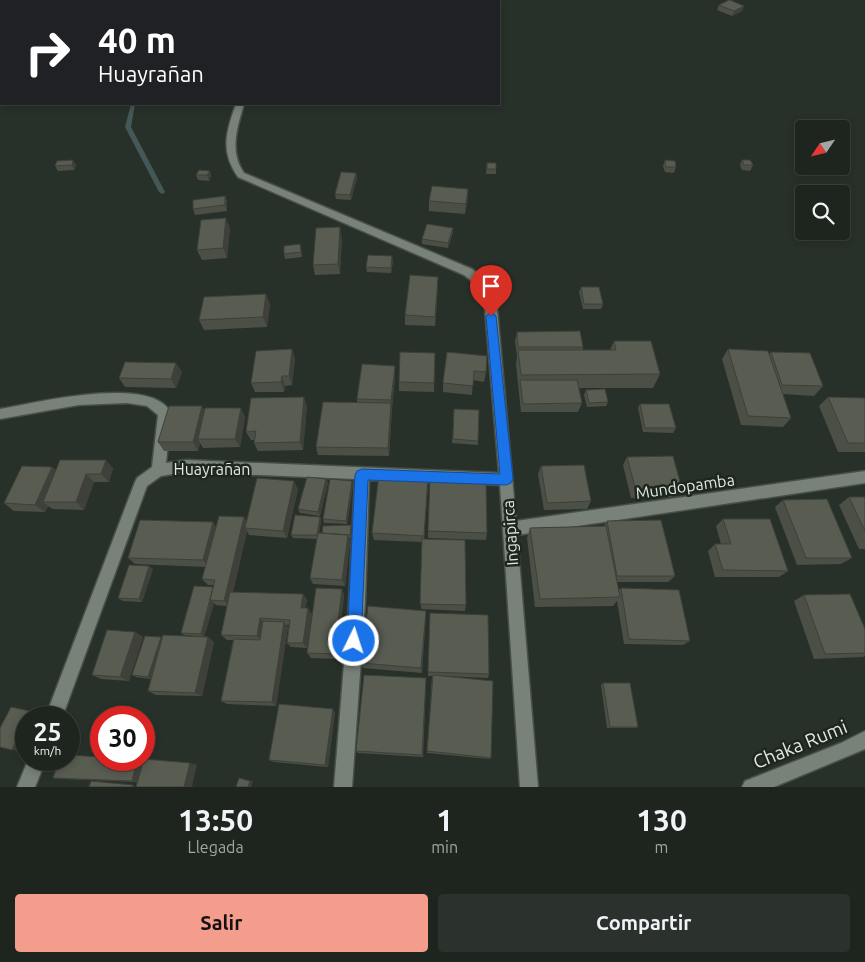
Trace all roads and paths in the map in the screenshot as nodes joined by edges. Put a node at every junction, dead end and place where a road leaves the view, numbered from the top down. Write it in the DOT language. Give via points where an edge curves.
graph roads {
  1 [pos="240,105"];
  2 [pos="0,414"];
  3 [pos="158,470"];
  4 [pos="362,475"];
  5 [pos="865,477"];
  6 [pos="506,479"];
  7 [pos="510,529"];
  8 [pos="58,706"];
  9 [pos="865,740"];
  10 [pos="33,771"];
  11 [pos="26,787"];
  12 [pos="343,787"];
  13 [pos="529,787"];
  14 [pos="751,787"];
  1 -- 6 [label="street, Ingapirca" via="229,146 232,164 242,174 468,272 481,282 490,298"];
  2 -- 3 [label="street" via="79,400 127,398 150,401 165,413"];
  3 -- 4 [label="street, Huayrañan" via="186,466"];
  3 -- 8 [label="street, Huayrañan" via="142,482"];
  4 -- 6 [label="street, Huayrañan"];
  4 -- 12 [label="street" via="357,603"];
  5 -- 7 [label="street, Mundopamba"];
  6 -- 7 [label="street, Ingapirca"];
  7 -- 13 [label="street, Ingapirca"];
  9 -- 14 [label="street, Chaka Rumi"];
  10 -- 11 [label="street"];
}
